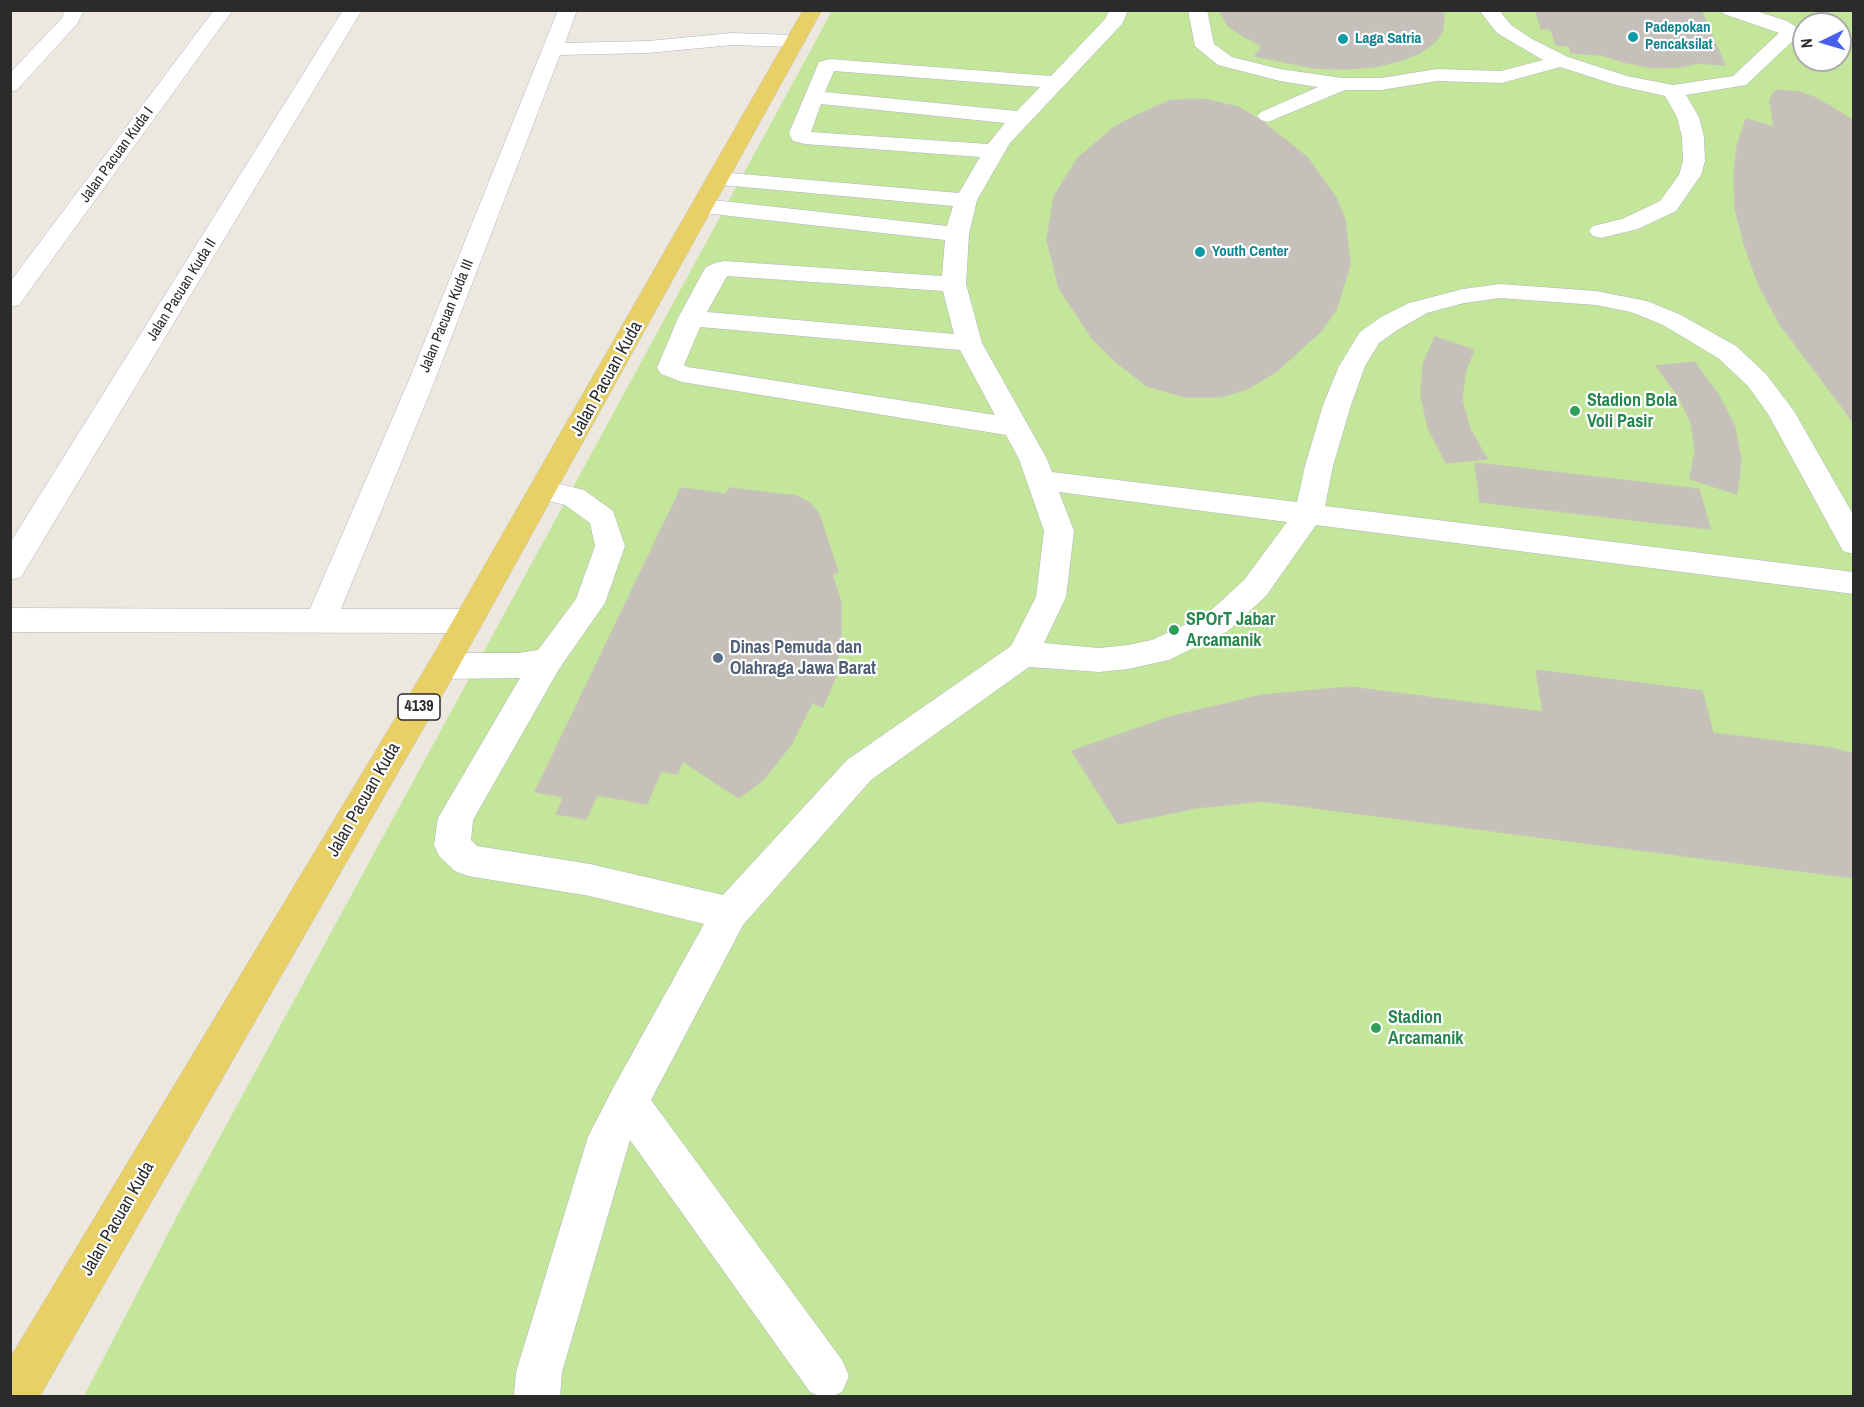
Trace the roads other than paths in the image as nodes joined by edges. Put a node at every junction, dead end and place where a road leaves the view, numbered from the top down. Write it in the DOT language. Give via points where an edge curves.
graph roads {
  1 [pos="75,10"];
  2 [pos="224,10"];
  3 [pos="353,10"];
  4 [pos="568,10"];
  5 [pos="813,10"];
  6 [pos="1119,10"];
  7 [pos="1197,10"];
  8 [pos="1488,10"];
  9 [pos="1731,10"];
  10 [pos="794,41"];
  11 [pos="555,49"];
  12 [pos="10,59"];
  13 [pos="35,59"];
  14 [pos="1561,61"];
  15 [pos="1056,82"];
  16 [pos="1342,84"];
  17 [pos="10,86"];
  18 [pos="1673,91"];
  19 [pos="813,97"];
  20 [pos="1268,116"];
  21 [pos="1020,118"];
  22 [pos="994,150"];
  23 [pos="712,193"];
  24 [pos="966,200"];
  25 [pos="1601,231"];
  26 [pos="957,234"];
  27 [pos="954,284"];
  28 [pos="10,300"];
  29 [pos="691,318"];
  30 [pos="969,343"];
  31 [pos="1015,428"];
  32 [pos="1040,480"];
  33 [pos="544,490"];
  34 [pos="1310,513"];
  35 [pos="1854,543"];
  36 [pos="10,569"];
  37 [pos="1854,583"];
  38 [pos="10,620"];
  39 [pos="321,620"];
  40 [pos="467,621"];
  41 [pos="1023,654"];
  42 [pos="548,660"];
  43 [pos="443,666"];
  44 [pos="730,913"];
  45 [pos="627,1102"];
  46 [pos="826,1376"];
  47 [pos="14,1396"];
  48 [pos="537,1396"];
  1 -- 13 [label="street"];
  2 -- 28 [label="street, Jalan Pacuan Kuda I"];
  3 -- 36 [label="street, Jalan Pacuan Kuda II"];
  4 -- 11 [label="street, Jalan Pacuan Kuda III"];
  5 -- 10 [label="main road, Jalan Pacuan Kuda / 4139"];
  6 -- 15 [label="street" via="1115,20"];
  7 -- 16 [label="street" via="1205,46 1226,61 1280,75"];
  8 -- 14 [label="street" via="1503,28"];
  9 -- 18 [label="street" via="1780,25 1790,34 1739,81"];
  10 -- 11 [label="street" via="732,39 648,47"];
  10 -- 23 [label="main road, Jalan Pacuan Kuda / 4139"];
  11 -- 39 [label="street, Jalan Pacuan Kuda III"];
  12 -- 13 [label="street"];
  13 -- 17 [label="street"];
  14 -- 16 [label="street" via="1502,76 1437,75 1381,84"];
  14 -- 18 [label="street" via="1623,81"];
  15 -- 19 [label="street" via="830,65 826,66"];
  15 -- 21 [label="street"];
  16 -- 20 [label="street"];
  18 -- 25 [label="street" via="1688,117 1693,137 1690,175 1668,206 1630,224"];
  19 -- 21 [label="street"];
  19 -- 22 [label="street" via="800,133 803,137"];
  21 -- 22 [label="street"];
  22 -- 24 [label="street"];
  23 -- 24 [label="street"];
  23 -- 26 [label="street"];
  23 -- 33 [label="main road, Jalan Pacuan Kuda / 4139"];
  24 -- 26 [label="street"];
  26 -- 27 [label="street"];
  27 -- 29 [label="street" via="728,267 715,272"];
  27 -- 30 [label="street"];
  29 -- 30 [label="street"];
  29 -- 31 [label="street" via="669,368 675,373"];
  30 -- 31 [label="street"];
  31 -- 32 [label="street"];
  32 -- 34 [label="street"];
  32 -- 41 [label="street" via="1059,531 1051,597"];
  33 -- 40 [label="main road, Jalan Pacuan Kuda / 4139"];
  33 -- 42 [label="street" via="574,498 603,518 610,546 590,603"];
  34 -- 35 [label="street" via="1337,405 1368,338 1418,308 1463,296 1500,291 1546,293 1638,306 1672,320 1727,352 1757,380 1780,411"];
  34 -- 37 [label="street"];
  34 -- 41 [label="street" via="1256,588 1217,623 1158,651 1128,657 1099,660"];
  38 -- 39 [label="street"];
  39 -- 40 [label="street"];
  40 -- 43 [label="main road, Jalan Pacuan Kuda / 4139"];
  41 -- 44 [label="street" via="859,770"];
  42 -- 43 [label="street" via="519,666"];
  42 -- 44 [label="street" via="456,818 452,845 468,860 590,880"];
  43 -- 47 [label="main road, Jalan Pacuan Kuda / 4139"];
  44 -- 45 [label="street"];
  45 -- 46 [label="street"];
  45 -- 48 [label="street" via="609,1137 539,1372"];
}
